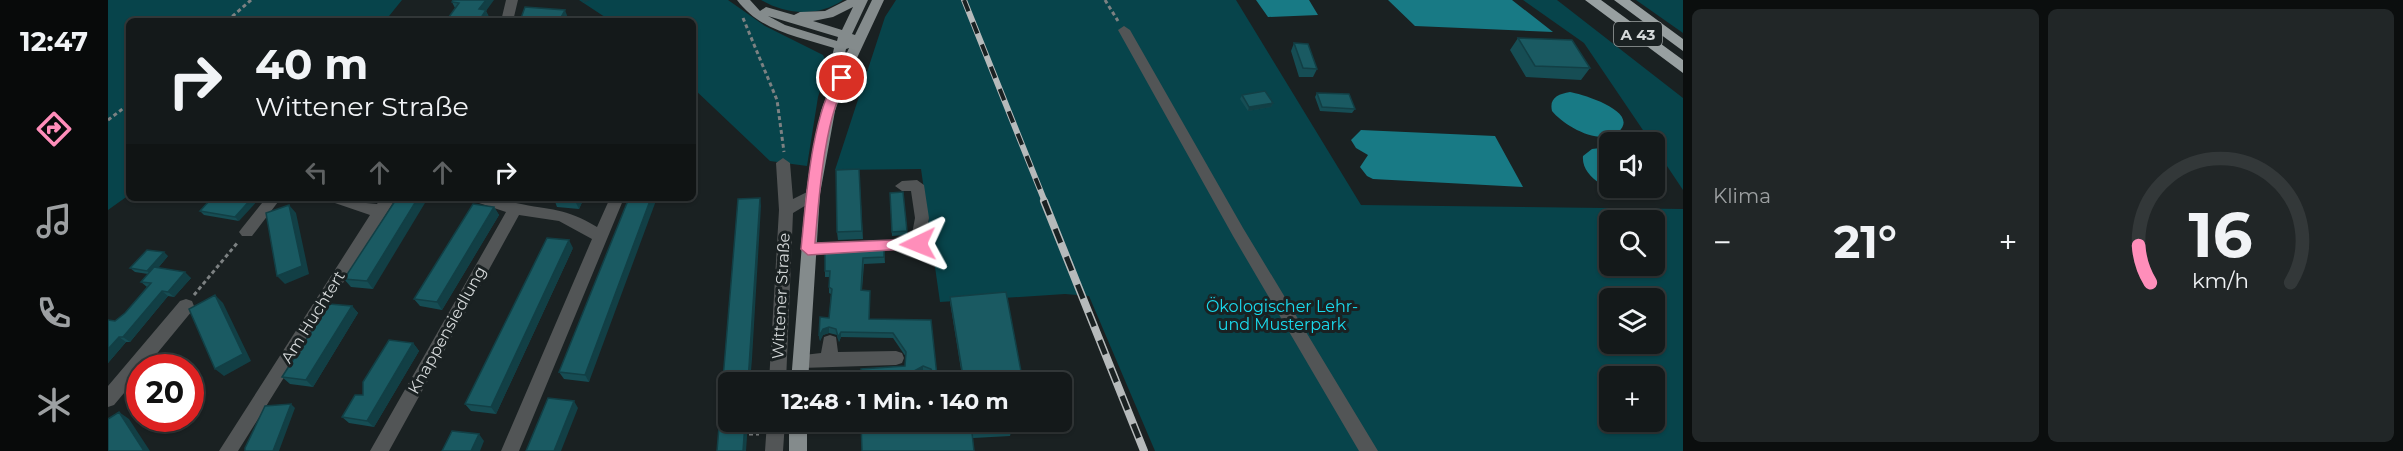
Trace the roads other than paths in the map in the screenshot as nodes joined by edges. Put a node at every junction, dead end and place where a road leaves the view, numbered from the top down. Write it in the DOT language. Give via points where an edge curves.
graph roads {
  1 [pos="512,0"];
  2 [pos="855,0"];
  3 [pos="862,0"];
  4 [pos="878,0"];
  5 [pos="1592,0"];
  6 [pos="1621,0"];
  7 [pos="745,6"];
  8 [pos="768,11"];
  9 [pos="508,18"];
  10 [pos="1124,30"];
  11 [pos="848,41"];
  12 [pos="1683,46"];
  13 [pos="1683,68"];
  14 [pos="783,163"];
  15 [pos="902,186"];
  16 [pos="813,194"];
  17 [pos="272,201"];
  18 [pos="345,201"];
  19 [pos="490,201"];
  20 [pos="616,201"];
  21 [pos="384,204"];
  22 [pos="515,209"];
  23 [pos="786,210"];
  24 [pos="247,232"];
  25 [pos="601,237"];
  26 [pos="808,249"];
  27 [pos="186,306"];
  28 [pos="830,342"];
  29 [pos="896,358"];
  30 [pos="829,360"];
  31 [pos="801,361"];
  32 [pos="778,372"];
  33 [pos="800,372"];
  34 [pos="108,399"];
  35 [pos="246,424"];
  36 [pos="775,432"];
  37 [pos="798,432"];
  38 [pos="228,451"];
  39 [pos="238,451"];
  40 [pos="379,451"];
  41 [pos="510,451"];
  42 [pos="774,451"];
  43 [pos="798,451"];
  44 [pos="1369,451"];
  1 -- 9 [label="street"];
  2 -- 8 [label="main road" via="820,17"];
  3 -- 11 [label="main road, Wittener Straße"];
  4 -- 11 [label="main road, Wittener Straße"];
  5 -- 13 [label="highway, A 43"];
  6 -- 12 [label="highway, A 43"];
  7 -- 8 [label="main road"];
  7 -- 11 [label="main road" via="782,27"];
  8 -- 11 [label="main road"];
  10 -- 44 [label="street"];
  11 -- 16 [label="main road, Wittener Straße" via="833,77 836,88"];
  14 -- 23 [label="street, Wittener Straße"];
  15 -- 26 [label="street" via="917,185 922,218 918,244"];
  16 -- 23 [label="street, Wittener Straße"];
  16 -- 26 [label="main road, Wittener Straße"];
  17 -- 24 [label="street"];
  18 -- 21 [label="street, Am Huchtert" via="365,209"];
  19 -- 22 [label="street"];
  20 -- 25 [label="street"];
  21 -- 35 [label="street, Am Huchtert"];
  22 -- 25 [label="street" via="571,219"];
  22 -- 40 [label="street, Knappensiedlung"];
  23 -- 32 [label="street, Wittener Straße"];
  25 -- 41 [label="street"];
  26 -- 31 [label="main road, Wittener Straße"];
  27 -- 34 [label="street"];
  28 -- 30 [label="street"];
  29 -- 30 [label="street"];
  30 -- 31 [label="street"];
  31 -- 33 [label="main road, Wittener Straße"];
  35 -- 38 [label="street, Am Huchtert"];
  35 -- 39 [label="street, Am Huchtert"];
  36 -- 42 [label="street"];
  37 -- 43 [label="main road"];
}
